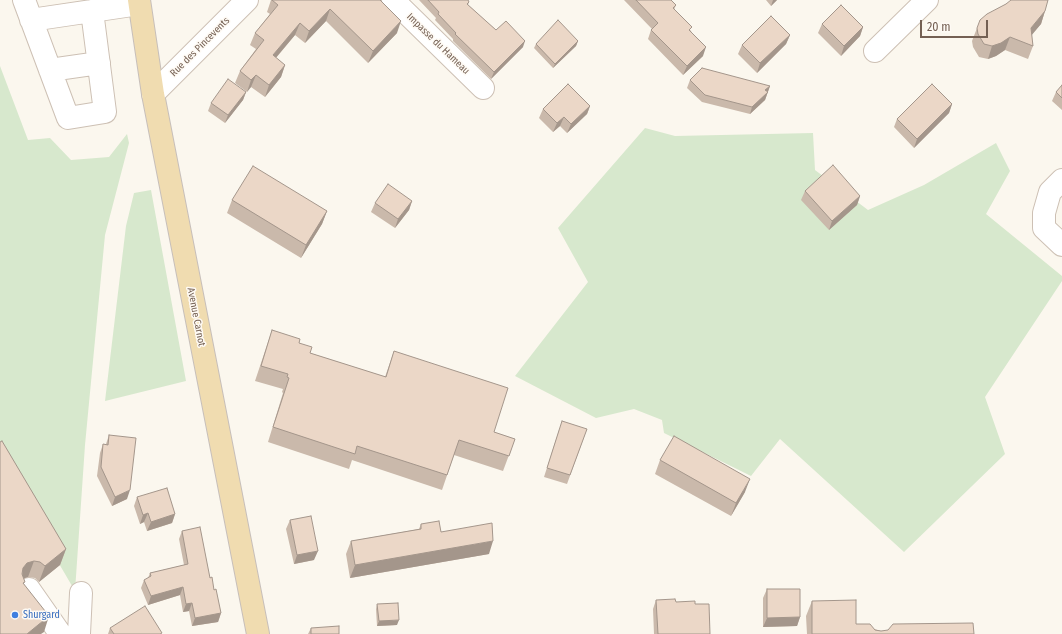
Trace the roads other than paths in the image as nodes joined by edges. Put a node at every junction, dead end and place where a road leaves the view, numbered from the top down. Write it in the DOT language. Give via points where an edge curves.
graph roads {
  1 [pos="10,0"];
  2 [pos="247,0"];
  3 [pos="393,0"];
  4 [pos="927,0"];
  5 [pos="139,2"];
  6 [pos="95,7"];
  7 [pos="27,10"];
  8 [pos="875,51"];
  9 [pos="99,64"];
  10 [pos="50,70"];
  11 [pos="483,88"];
  12 [pos="153,94"];
  13 [pos="105,112"];
  14 [pos="1062,180"];
  15 [pos="1062,245"];
  16 [pos="29,590"];
  17 [pos="81,593"];
  18 [pos="58,634"];
  19 [pos="80,634"];
  20 [pos="258,634"];
  1 -- 13 [label="street" via="59,126 68,129 98,124"];
  2 -- 12 [label="street, Rue des Pincevents"];
  3 -- 11 [label="street, Impasse du Hameau"];
  4 -- 8 [label="street"];
  5 -- 6 [label="street"];
  5 -- 12 [label="main road, Avenue Carnot"];
  6 -- 7 [label="street"];
  6 -- 9 [label="street"];
  7 -- 10 [label="street"];
  9 -- 10 [label="street"];
  9 -- 13 [label="street"];
  10 -- 13 [label="street" via="68,118"];
  12 -- 20 [label="main road, Avenue Carnot"];
  14 -- 15 [label="street" via="1050,192 1044,213 1044,228"];
  16 -- 18 [label="street"];
  17 -- 19 [label="street"];
}
